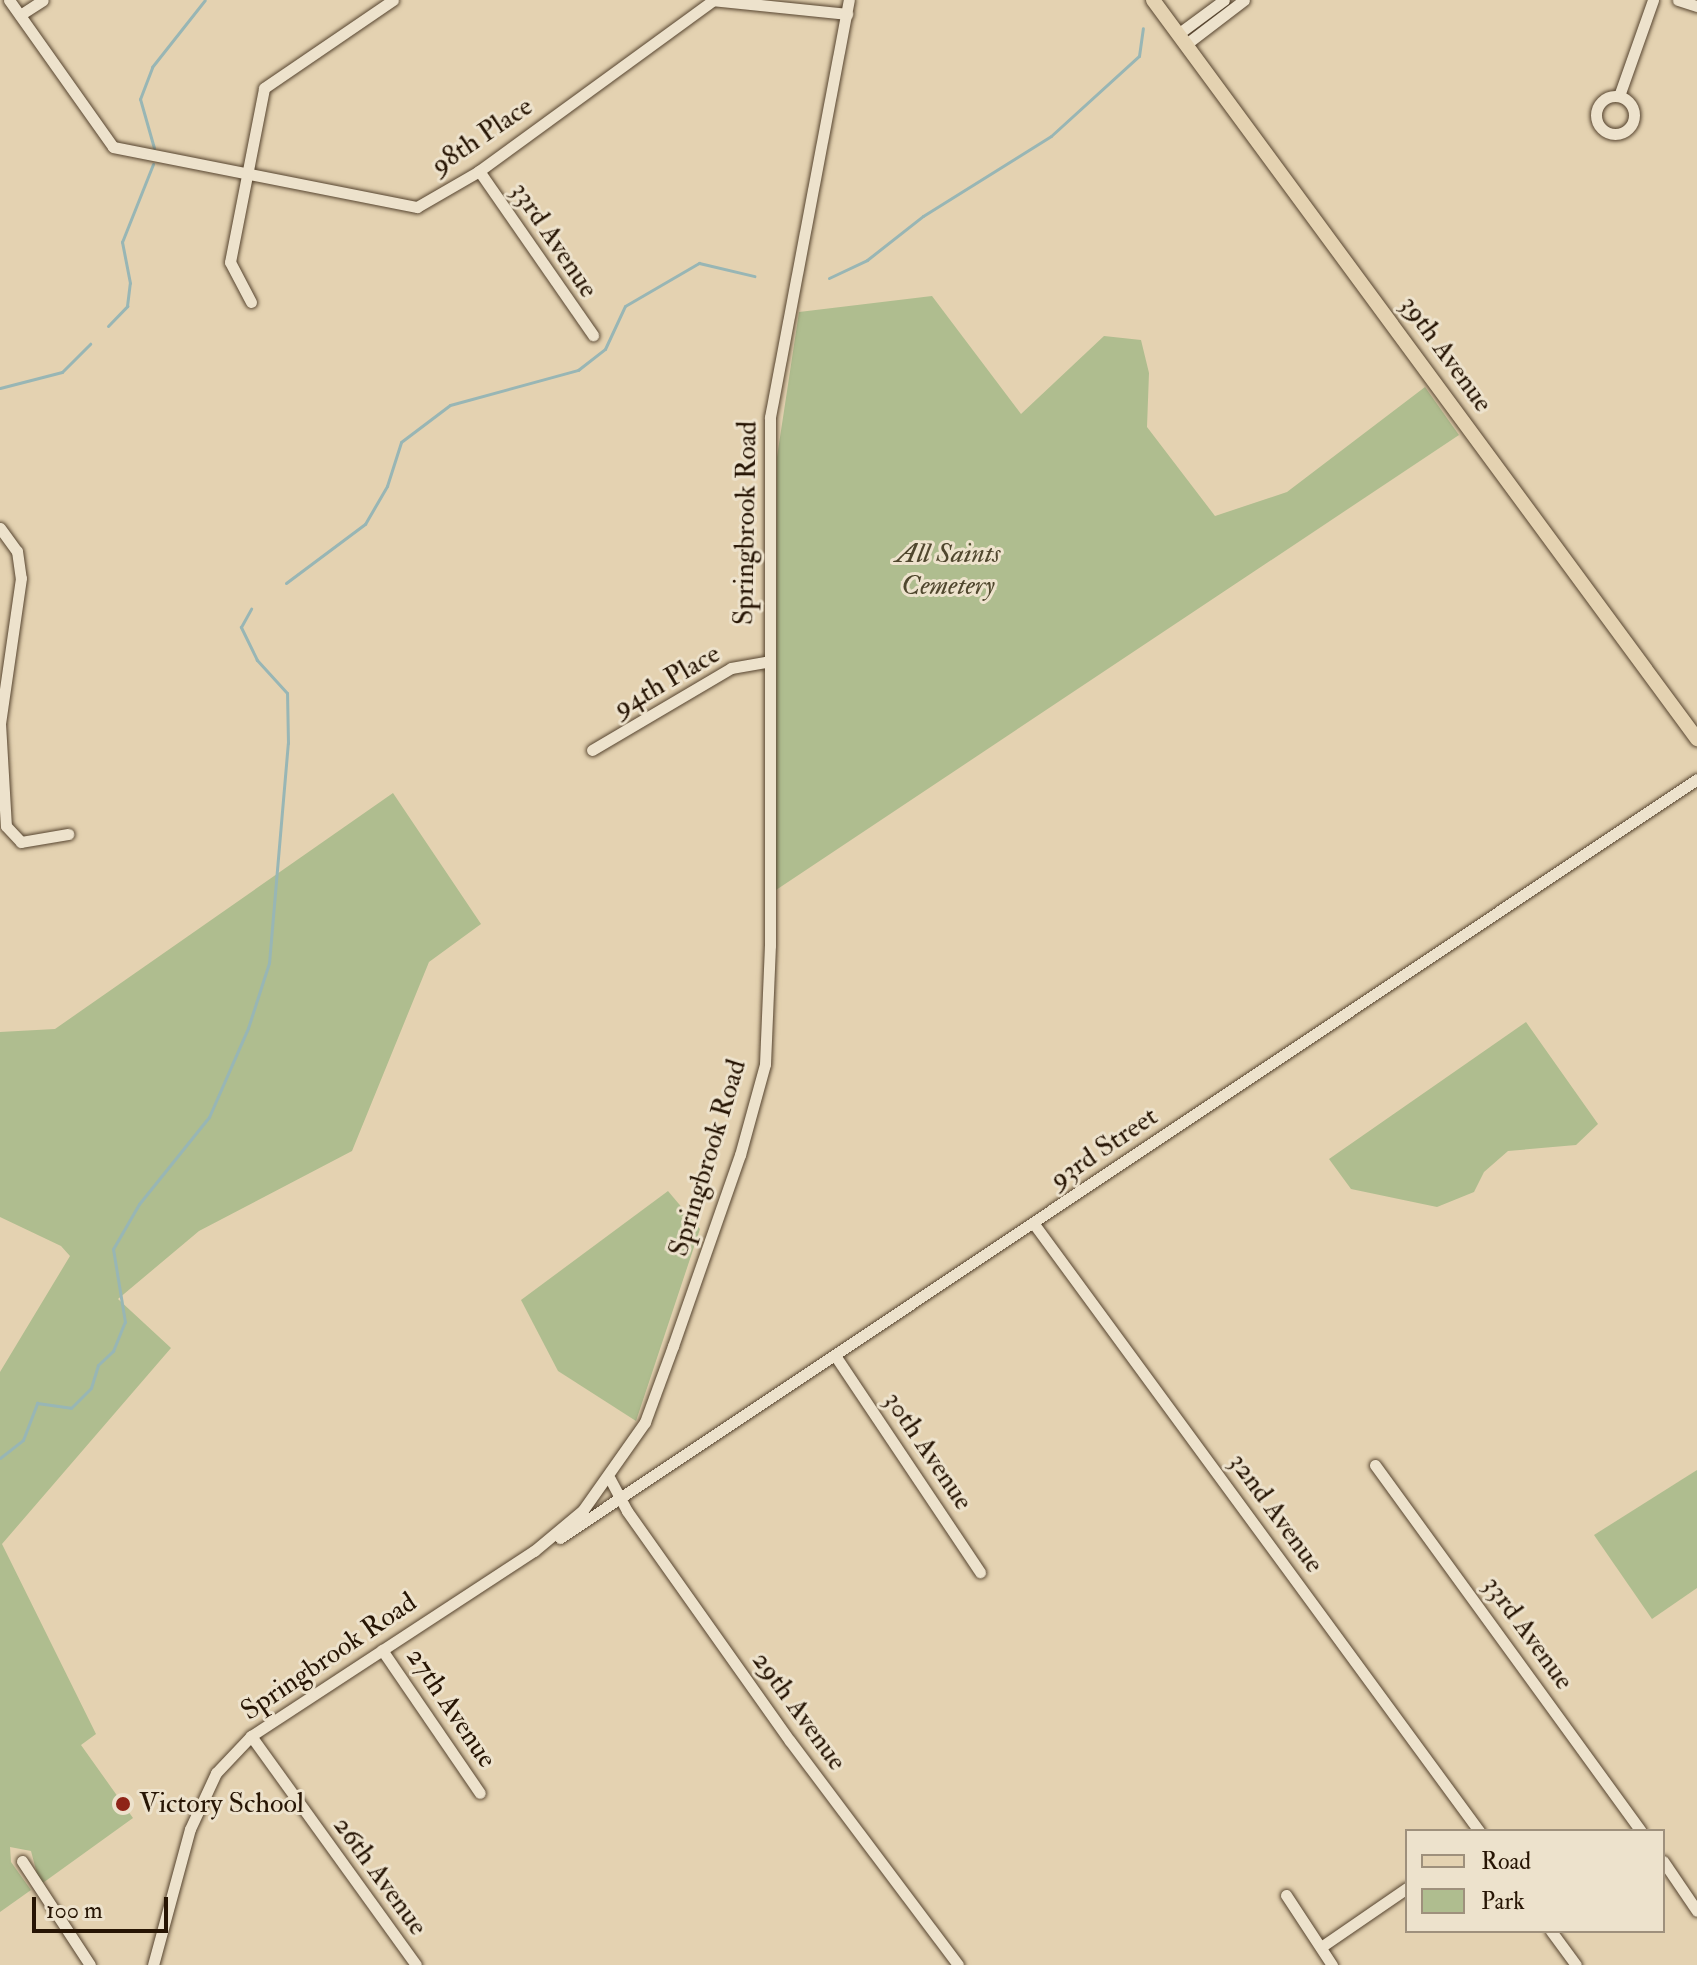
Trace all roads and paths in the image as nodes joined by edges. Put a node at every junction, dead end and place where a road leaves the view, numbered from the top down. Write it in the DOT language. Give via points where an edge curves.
graph roads {
  1 [pos="9,0"];
  2 [pos="43,0"];
  3 [pos="393,0"];
  4 [pos="712,0"];
  5 [pos="849,0"];
  6 [pos="1153,0"];
  7 [pos="1224,0"];
  8 [pos="1244,0"];
  9 [pos="1653,0"];
  10 [pos="1678,0"];
  11 [pos="1697,6"];
  12 [pos="847,14"];
  13 [pos="20,15"];
  14 [pos="1182,40"];
  15 [pos="1619,96"];
  16 [pos="479,171"];
  17 [pos="247,175"];
  18 [pos="251,302"];
  19 [pos="593,335"];
  20 [pos="0,528"];
  21 [pos="769,661"];
  22 [pos="1697,739"];
  23 [pos="592,750"];
  24 [pos="1697,779"];
  25 [pos="68,834"];
  26 [pos="1034,1224"];
  27 [pos="836,1357"];
  28 [pos="1375,1465"];
  29 [pos="610,1479"];
  30 [pos="621,1500"];
  31 [pos="534,1551"];
  32 [pos="980,1572"];
  33 [pos="382,1650"];
  34 [pos="251,1736"];
  35 [pos="480,1793"];
  36 [pos="1478,1829"];
  37 [pos="1640,1829"];
  38 [pos="22,1861"];
  39 [pos="1665,1864"];
  40 [pos="1405,1889"];
  41 [pos="1286,1895"];
  42 [pos="1697,1911"];
  43 [pos="1552,1933"];
  44 [pos="1321,1947"];
  45 [pos="90,1965"];
  46 [pos="153,1965"];
  47 [pos="416,1965"];
  48 [pos="958,1965"];
  49 [pos="1332,1965"];
  50 [pos="1576,1965"];
  1 -- 13 [label="street"];
  2 -- 13 [label="street"];
  3 -- 17 [label="street" via="264,88"];
  4 -- 12 [label="street"];
  4 -- 16 [label="street, 98th Place"];
  5 -- 12 [label="street, Springbrook Road"];
  6 -- 14 [label="main road, 39th Avenue"];
  7 -- 14 [label="street"];
  8 -- 14 [label="street"];
  9 -- 15 [label="street"];
  10 -- 11 [label="street"];
  12 -- 21 [label="street, Springbrook Road" via="770,417"];
  13 -- 17 [label="street" via="113,147"];
  14 -- 22 [label="main road, 39th Avenue"];
  16 -- 17 [label="street, 98th Place" via="417,207"];
  16 -- 19 [label="street, 33rd Avenue" via="571,311"];
  17 -- 18 [label="street" via="230,262"];
  20 -- 25 [label="street" via="17,551 20,605 0,723 6,826 21,842"];
  21 -- 23 [label="street, 94th Place" via="731,668"];
  21 -- 29 [label="street, Springbrook Road" via="765,1064 740,1155 654,1399"];
  24 -- 26 [label="street, 93rd Street"];
  26 -- 27 [label="street, 93rd Street"];
  26 -- 36 [label="street, 32nd Avenue"];
  27 -- 30 [label="street, 93rd Street"];
  27 -- 32 [label="street, 30th Avenue"];
  28 -- 37 [label="street, 33rd Avenue"];
  29 -- 30 [label="street, 29th Avenue"];
  29 -- 31 [label="street, Springbrook Road"];
  30 -- 31 [label="street, 93rd Street"];
  30 -- 48 [label="street, 29th Avenue" via="790,1741"];
  31 -- 33 [label="street, Springbrook Road"];
  33 -- 34 [label="street, Springbrook Road"];
  33 -- 35 [label="street, 27th Avenue"];
  34 -- 46 [label="street, Springbrook Road" via="216,1773 197,1807"];
  34 -- 47 [label="street, 26th Avenue"];
  38 -- 45 [label="street"];
  39 -- 42 [label="street"];
  40 -- 44 [label="street"];
  41 -- 44 [label="street"];
  43 -- 50 [label="street"];
  44 -- 49 [label="street"];
}
